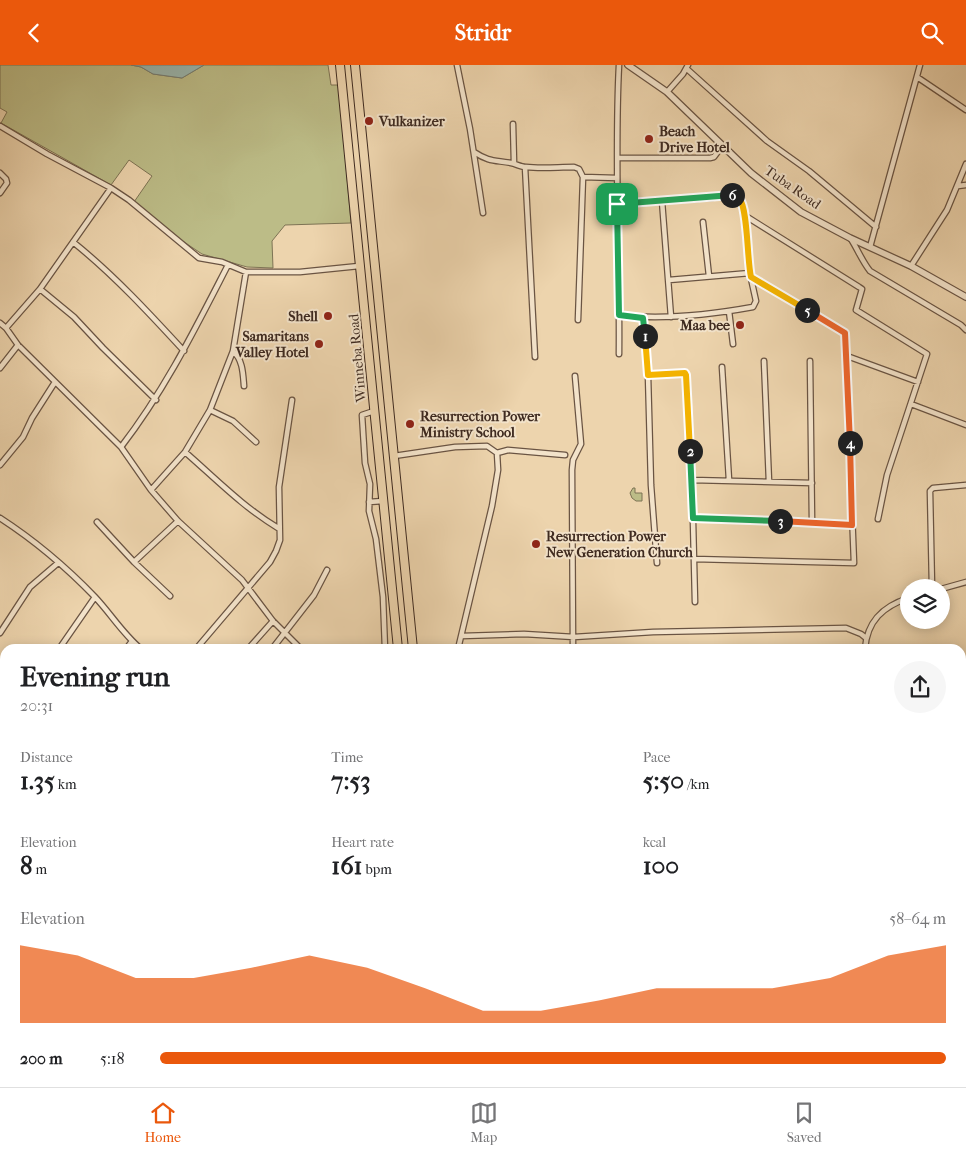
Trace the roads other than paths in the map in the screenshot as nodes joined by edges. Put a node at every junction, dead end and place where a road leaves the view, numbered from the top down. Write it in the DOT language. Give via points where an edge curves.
graph roads {
  1 [pos="340,65"];
  2 [pos="355,65"];
  3 [pos="457,65"];
  4 [pos="620,65"];
  5 [pos="628,65"];
  6 [pos="920,65"];
  7 [pos="687,67"];
  8 [pos="916,77"];
  9 [pos="667,92"];
  10 [pos="966,110"];
  11 [pos="513,124"];
  12 [pos="0,126"];
  13 [pos="722,146"];
  14 [pos="474,152"];
  15 [pos="618,158"];
  16 [pos="514,163"];
  17 [pos="966,163"];
  18 [pos="525,167"];
  19 [pos="0,173"];
  20 [pos="583,177"];
  21 [pos="617,178"];
  22 [pos="966,185"];
  23 [pos="958,186"];
  24 [pos="110,187"];
  25 [pos="0,193"];
  26 [pos="662,201"];
  27 [pos="617,204"];
  28 [pos="483,213"];
  29 [pos="744,215"];
  30 [pos="370,221"];
  31 [pos="704,221"];
  32 [pos="356,223"];
  33 [pos="876,227"];
  34 [pos="850,238"];
  35 [pos="73,242"];
  36 [pos="870,247"];
  37 [pos="228,265"];
  38 [pos="359,266"];
  39 [pos="911,266"];
  40 [pos="246,273"];
  41 [pos="750,275"];
  42 [pos="709,276"];
  43 [pos="669,280"];
  44 [pos="40,289"];
  45 [pos="966,297"];
  46 [pos="729,311"];
  47 [pos="619,315"];
  48 [pos="671,317"];
  49 [pos="643,318"];
  50 [pos="578,320"];
  51 [pos="0,323"];
  52 [pos="6,328"];
  53 [pos="966,330"];
  54 [pos="733,344"];
  55 [pos="18,345"];
  56 [pos="184,351"];
  57 [pos="233,351"];
  58 [pos="619,354"];
  59 [pos="847,356"];
  60 [pos="535,357"];
  61 [pos="764,361"];
  62 [pos="810,361"];
  63 [pos="722,367"];
  64 [pos="0,368"];
  65 [pos="574,375"];
  66 [pos="648,375"];
  67 [pos="918,382"];
  68 [pos="55,383"];
  69 [pos="244,386"];
  70 [pos="156,400"];
  71 [pos="292,400"];
  72 [pos="911,404"];
  73 [pos="210,410"];
  74 [pos="374,411"];
  75 [pos="966,425"];
  76 [pos="256,442"];
  77 [pos="121,447"];
  78 [pos="185,452"];
  79 [pos="497,453"];
  80 [pos="565,455"];
  81 [pos="393,457"];
  82 [pos="0,465"];
  83 [pos="692,480"];
  84 [pos="729,480"];
  85 [pos="769,482"];
  86 [pos="812,483"];
  87 [pos="966,485"];
  88 [pos="151,490"];
  89 [pos="383,501"];
  90 [pos="369,502"];
  91 [pos="693,518"];
  92 [pos="878,519"];
  93 [pos="1,521"];
  94 [pos="178,521"];
  95 [pos="97,522"];
  96 [pos="812,522"];
  97 [pos="852,525"];
  98 [pos="278,528"];
  99 [pos="694,559"];
  100 [pos="134,562"];
  101 [pos="58,563"];
  102 [pos="657,563"];
  103 [pos="327,570"];
  104 [pos="932,579"];
  105 [pos="966,582"];
  106 [pos="950,586"];
  107 [pos="248,587"];
  108 [pos="393,595"];
  109 [pos="95,597"];
  110 [pos="170,597"];
  111 [pos="383,597"];
  112 [pos="695,602"];
  113 [pos="900,602"];
  114 [pos="273,621"];
  115 [pos="0,633"];
  116 [pos="285,633"];
  117 [pos="462,636"];
  118 [pos="574,637"];
  119 [pos="866,638"];
  120 [pos="132,641"];
  121 [pos="62,644"];
  122 [pos="130,644"];
  123 [pos="136,644"];
  124 [pos="200,644"];
  125 [pos="252,644"];
  126 [pos="276,644"];
  127 [pos="296,644"];
  128 [pos="385,644"];
  129 [pos="398,644"];
  130 [pos="412,644"];
  131 [pos="460,644"];
  132 [pos="573,644"];
  133 [pos="866,644"];
  1 -- 32 [label="highway, Winneba Road"];
  2 -- 30 [label="highway, Winneba Road"];
  3 -- 14 [label="street"];
  4 -- 15 [label="street"];
  5 -- 9 [label="street, Tuba Road"];
  6 -- 8 [label="street"];
  7 -- 9 [label="street"];
  7 -- 33 [label="street" via="767,141"];
  8 -- 10 [label="street"];
  8 -- 33 [label="street"];
  9 -- 13 [label="street, Tuba Road"];
  11 -- 16 [label="street"];
  12 -- 24 [label="street"];
  13 -- 15 [label="street" via="710,158"];
  13 -- 34 [label="street, Tuba Road" via="801,212"];
  14 -- 16 [label="street" via="485,159"];
  14 -- 28 [label="street"];
  15 -- 21 [label="street"];
  16 -- 18 [label="street"];
  17 -- 23 [label="street"];
  18 -- 20 [label="street" via="574,167"];
  18 -- 60 [label="street"];
  19 -- 25 [label="street" via="7,183"];
  20 -- 21 [label="street"];
  20 -- 50 [label="street"];
  21 -- 27 [label="street"];
  22 -- 23 [label="street"];
  23 -- 39 [label="street" via="947,210"];
  24 -- 35 [label="street"];
  24 -- 37 [label="street" via="200,258"];
  26 -- 27 [label="street"];
  26 -- 29 [label="street" via="735,195 741,199"];
  26 -- 43 [label="street"];
  27 -- 47 [label="street"];
  29 -- 41 [label="street"];
  29 -- 67 [label="street" via="862,289 856,310 927,354"];
  30 -- 32 [label="highway"];
  30 -- 81 [label="highway, Winneba Road"];
  31 -- 42 [label="street"];
  32 -- 38 [label="highway, Winneba Road"];
  33 -- 36 [label="street"];
  34 -- 36 [label="street, Tuba Road"];
  34 -- 53 [label="street" via="870,271"];
  35 -- 44 [label="street"];
  35 -- 56 [label="street" via="133,297"];
  36 -- 39 [label="street, Tuba Road"];
  37 -- 40 [label="street"];
  37 -- 56 [label="street"];
  38 -- 40 [label="street"];
  38 -- 74 [label="highway, Winneba Road"];
  39 -- 45 [label="street, Tuba Road"];
  40 -- 57 [label="street"];
  41 -- 42 [label="street"];
  41 -- 46 [label="street" via="755,306"];
  41 -- 59 [label="street" via="845,333"];
  42 -- 43 [label="street"];
  43 -- 48 [label="street"];
  44 -- 52 [label="street"];
  44 -- 70 [label="street" via="74,317"];
  46 -- 48 [label="street"];
  46 -- 54 [label="street"];
  47 -- 49 [label="street"];
  47 -- 58 [label="street"];
  48 -- 49 [label="street"];
  49 -- 66 [label="street"];
  51 -- 52 [label="street"];
  52 -- 55 [label="street"];
  55 -- 64 [label="street"];
  55 -- 68 [label="street"];
  56 -- 70 [label="street"];
  57 -- 69 [label="street" via="241,363"];
  57 -- 73 [label="street"];
  59 -- 67 [label="street"];
  59 -- 97 [label="street"];
  61 -- 85 [label="street"];
  62 -- 86 [label="street"];
  63 -- 84 [label="street"];
  65 -- 118 [label="street" via="581,444 572,470"];
  66 -- 83 [label="street" via="686,375"];
  66 -- 102 [label="street"];
  67 -- 72 [label="street"];
  68 -- 77 [label="street"];
  68 -- 82 [label="street" via="32,418 24,437"];
  70 -- 77 [label="street"];
  71 -- 98 [label="street" via="279,487"];
  72 -- 75 [label="street"];
  72 -- 92 [label="street" via="887,475"];
  73 -- 76 [label="street" via="226,416"];
  73 -- 78 [label="street"];
  74 -- 89 [label="highway, Winneba Road"];
  74 -- 90 [label="street" via="362,415"];
  77 -- 88 [label="street"];
  78 -- 88 [label="street"];
  78 -- 98 [label="street" via="240,501"];
  79 -- 80 [label="street" via="508,450"];
  79 -- 81 [label="street" via="487,446 455,447"];
  79 -- 117 [label="street" via="498,470 492,506"];
  81 -- 130 [label="highway, Winneba Road"];
  83 -- 84 [label="street"];
  83 -- 91 [label="street"];
  84 -- 85 [label="street"];
  85 -- 86 [label="street"];
  86 -- 96 [label="street"];
  87 -- 104 [label="street" via="930,491"];
  88 -- 94 [label="street"];
  89 -- 90 [label="street"];
  89 -- 108 [label="highway, Winneba Road"];
  90 -- 111 [label="street"];
  91 -- 96 [label="street"];
  91 -- 99 [label="street"];
  93 -- 101 [label="street"];
  94 -- 100 [label="street"];
  94 -- 107 [label="street"];
  95 -- 100 [label="street"];
  96 -- 97 [label="street"];
  97 -- 99 [label="street" via="854,563"];
  98 -- 107 [label="street" via="280,540 276,551"];
  99 -- 112 [label="street"];
  100 -- 110 [label="street"];
  101 -- 109 [label="street"];
  101 -- 115 [label="street" via="30,587"];
  103 -- 116 [label="street" via="314,595"];
  105 -- 106 [label="street"];
  107 -- 114 [label="street"];
  107 -- 124 [label="street"];
  108 -- 111 [label="street"];
  108 -- 129 [label="highway, Winneba Road"];
  109 -- 120 [label="street"];
  109 -- 121 [label="street"];
  111 -- 128 [label="street"];
  113 -- 119 [label="street" via="889,605 880,613"];
  114 -- 116 [label="street"];
  114 -- 125 [label="street"];
  116 -- 126 [label="street"];
  116 -- 127 [label="street"];
  117 -- 118 [label="street" via="524,634"];
  117 -- 131 [label="street"];
  118 -- 119 [label="street" via="846,628"];
  118 -- 132 [label="street"];
  119 -- 133 [label="street"];
  120 -- 122 [label="street"];
  120 -- 123 [label="street"];
}
